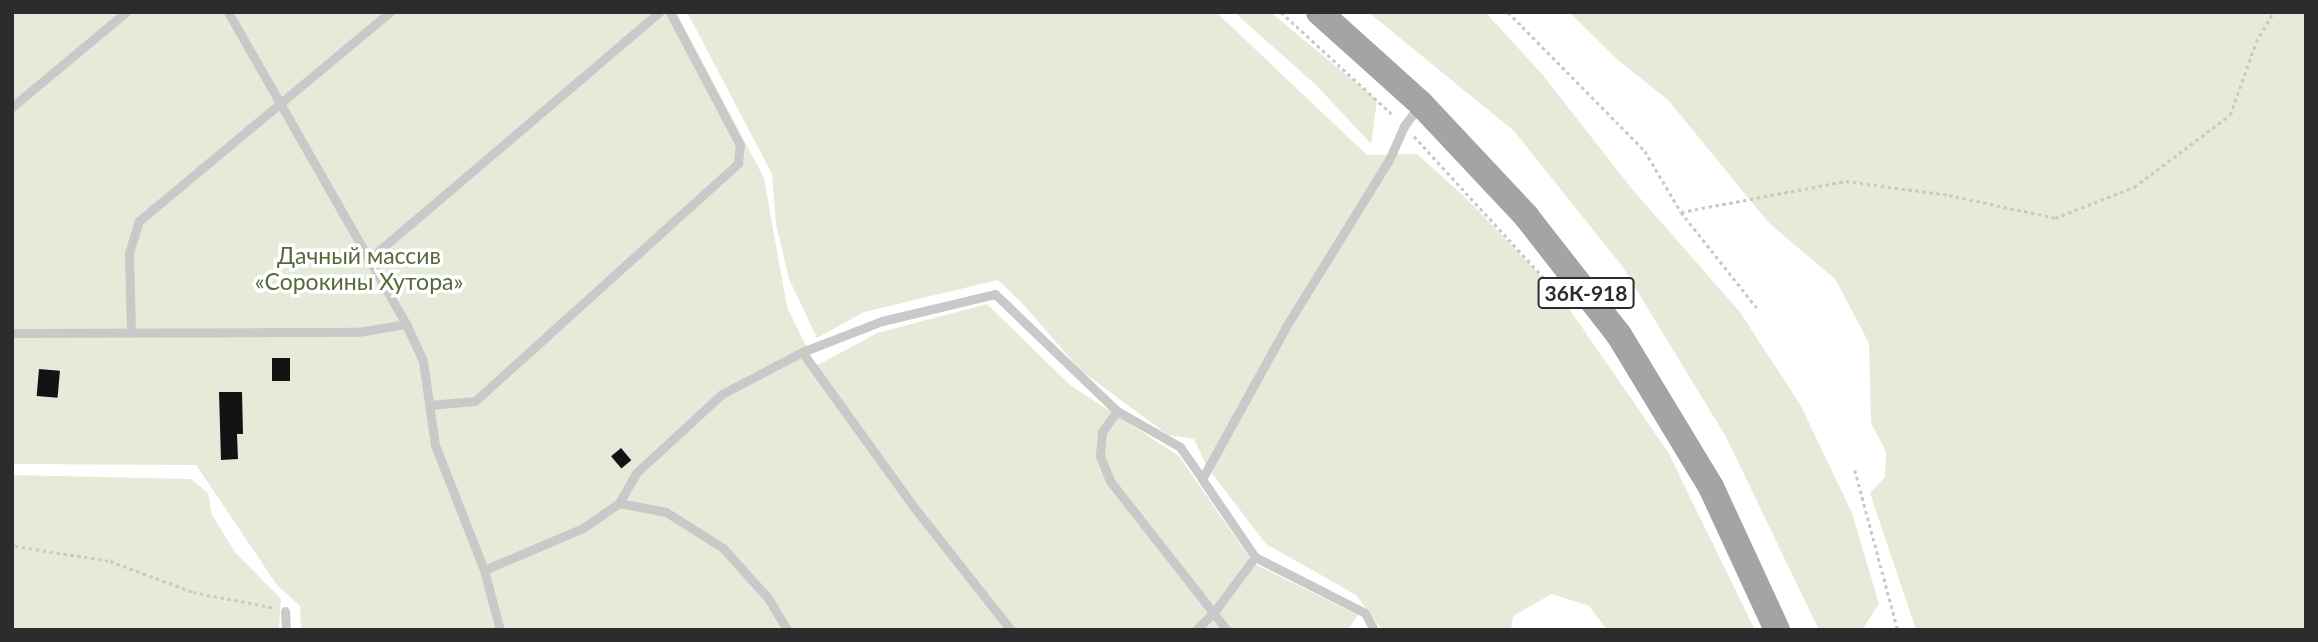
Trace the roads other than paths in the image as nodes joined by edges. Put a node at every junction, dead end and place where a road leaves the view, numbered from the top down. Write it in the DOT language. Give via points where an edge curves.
graph roads {
  1 [pos="127,12"];
  2 [pos="228,12"];
  3 [pos="390,12"];
  4 [pos="659,12"];
  5 [pos="670,12"];
  6 [pos="1319,12"];
  7 [pos="1421,104"];
  8 [pos="280,105"];
  9 [pos="12,107"];
  10 [pos="368,260"];
  11 [pos="406,324"];
  12 [pos="131,331"];
  13 [pos="12,332"];
  14 [pos="802,352"];
  15 [pos="429,405"];
  16 [pos="1117,411"];
  17 [pos="1202,478"];
  18 [pos="619,503"];
  19 [pos="1255,557"];
  20 [pos="484,570"];
  21 [pos="285,611"];
  22 [pos="1214,612"];
  23 [pos="286,630"];
  24 [pos="500,630"];
  25 [pos="787,630"];
  26 [pos="1011,630"];
  27 [pos="1196,630"];
  28 [pos="1227,630"];
  29 [pos="1374,630"];
  30 [pos="1777,630"];
  1 -- 9 [label="lane"];
  2 -- 8 [label="lane"];
  3 -- 8 [label="lane"];
  4 -- 10 [label="lane"];
  5 -- 15 [label="lane" via="740,145 738,163 475,401"];
  6 -- 7 [label="main road, 36К-918"];
  7 -- 17 [label="lane" via="1287,325"];
  7 -- 30 [label="main road, 36К-918" via="1526,216 1619,335 1711,487"];
  8 -- 10 [label="lane"];
  8 -- 12 [label="lane" via="139,221 129,253"];
  10 -- 11 [label="lane"];
  11 -- 12 [label="lane" via="358,332"];
  11 -- 15 [label="lane" via="423,361"];
  12 -- 13 [label="lane"];
  14 -- 16 [label="lane" via="882,321 995,295"];
  14 -- 18 [label="lane" via="722,394 636,473"];
  14 -- 26 [label="lane" via="913,506"];
  15 -- 20 [label="lane" via="435,445"];
  16 -- 17 [label="lane" via="1180,447"];
  16 -- 22 [label="lane" via="1102,432 1100,456 1110,481"];
  17 -- 19 [label="lane"];
  18 -- 20 [label="lane" via="583,528"];
  18 -- 25 [label="lane" via="666,512 723,548 768,598"];
  19 -- 22 [label="lane"];
  19 -- 29 [label="lane" via="1365,613"];
  20 -- 24 [label="lane"];
  21 -- 23 [label="lane"];
  22 -- 27 [label="lane"];
  22 -- 28 [label="lane"];
}
